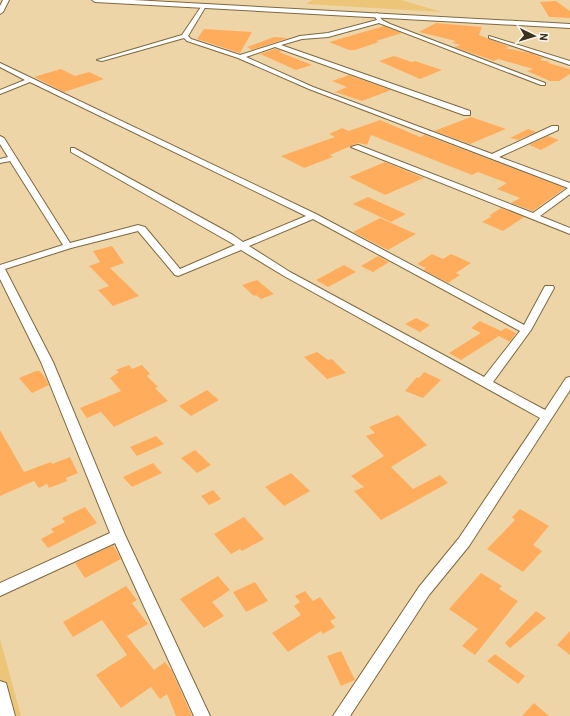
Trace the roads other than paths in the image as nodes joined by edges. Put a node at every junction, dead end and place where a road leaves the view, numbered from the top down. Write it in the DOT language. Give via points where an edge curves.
graph roads {
  1 [pos="6,0"];
  2 [pos="96,0"];
  3 [pos="203,6"];
  4 [pos="0,12"];
  5 [pos="379,18"];
  6 [pos="570,26"];
  7 [pos="185,36"];
  8 [pos="491,37"];
  9 [pos="275,45"];
  10 [pos="240,57"];
  11 [pos="100,60"];
  12 [pos="570,63"];
  13 [pos="0,65"];
  14 [pos="30,80"];
  15 [pos="543,84"];
  16 [pos="0,92"];
  17 [pos="467,113"];
  18 [pos="555,128"];
  19 [pos="0,138"];
  20 [pos="355,147"];
  21 [pos="74,150"];
  22 [pos="492,157"];
  23 [pos="12,158"];
  24 [pos="0,161"];
  25 [pos="570,186"];
  26 [pos="570,190"];
  27 [pos="313,216"];
  28 [pos="534,217"];
  29 [pos="570,231"];
  30 [pos="68,246"];
  31 [pos="244,246"];
  32 [pos="0,269"];
  33 [pos="549,288"];
  34 [pos="526,330"];
  35 [pos="570,381"];
  36 [pos="486,383"];
  37 [pos="546,416"];
  38 [pos="118,535"];
  39 [pos="0,590"];
  40 [pos="0,688"];
  41 [pos="7,716"];
  42 [pos="202,716"];
  43 [pos="341,716"];
  1 -- 4 [label="street"];
  2 -- 3 [label="street"];
  3 -- 5 [label="street"];
  3 -- 7 [label="street"];
  5 -- 6 [label="street"];
  5 -- 9 [label="street" via="328,35 302,37"];
  5 -- 15 [label="street" via="438,45"];
  7 -- 10 [label="street" via="189,40"];
  7 -- 11 [label="street"];
  8 -- 12 [label="street"];
  9 -- 10 [label="street"];
  9 -- 17 [label="street"];
  10 -- 22 [label="street" via="311,88"];
  13 -- 14 [label="street"];
  14 -- 16 [label="street"];
  14 -- 27 [label="street"];
  18 -- 22 [label="street"];
  19 -- 23 [label="street"];
  20 -- 28 [label="street"];
  21 -- 31 [label="street"];
  22 -- 25 [label="street"];
  23 -- 24 [label="street"];
  23 -- 30 [label="street"];
  26 -- 28 [label="street"];
  27 -- 31 [label="street"];
  27 -- 34 [label="street"];
  28 -- 29 [label="street"];
  30 -- 31 [label="street" via="134,228 142,229 178,273"];
  30 -- 32 [label="street"];
  31 -- 36 [label="street" via="286,274"];
  32 -- 38 [label="street" via="47,362"];
  33 -- 34 [label="street"];
  34 -- 36 [label="street"];
  35 -- 37 [label="street"];
  36 -- 37 [label="street"];
  37 -- 43 [label="street" via="464,542 424,591"];
  38 -- 39 [label="street"];
  38 -- 42 [label="street"];
  40 -- 41 [label="street"];
}
